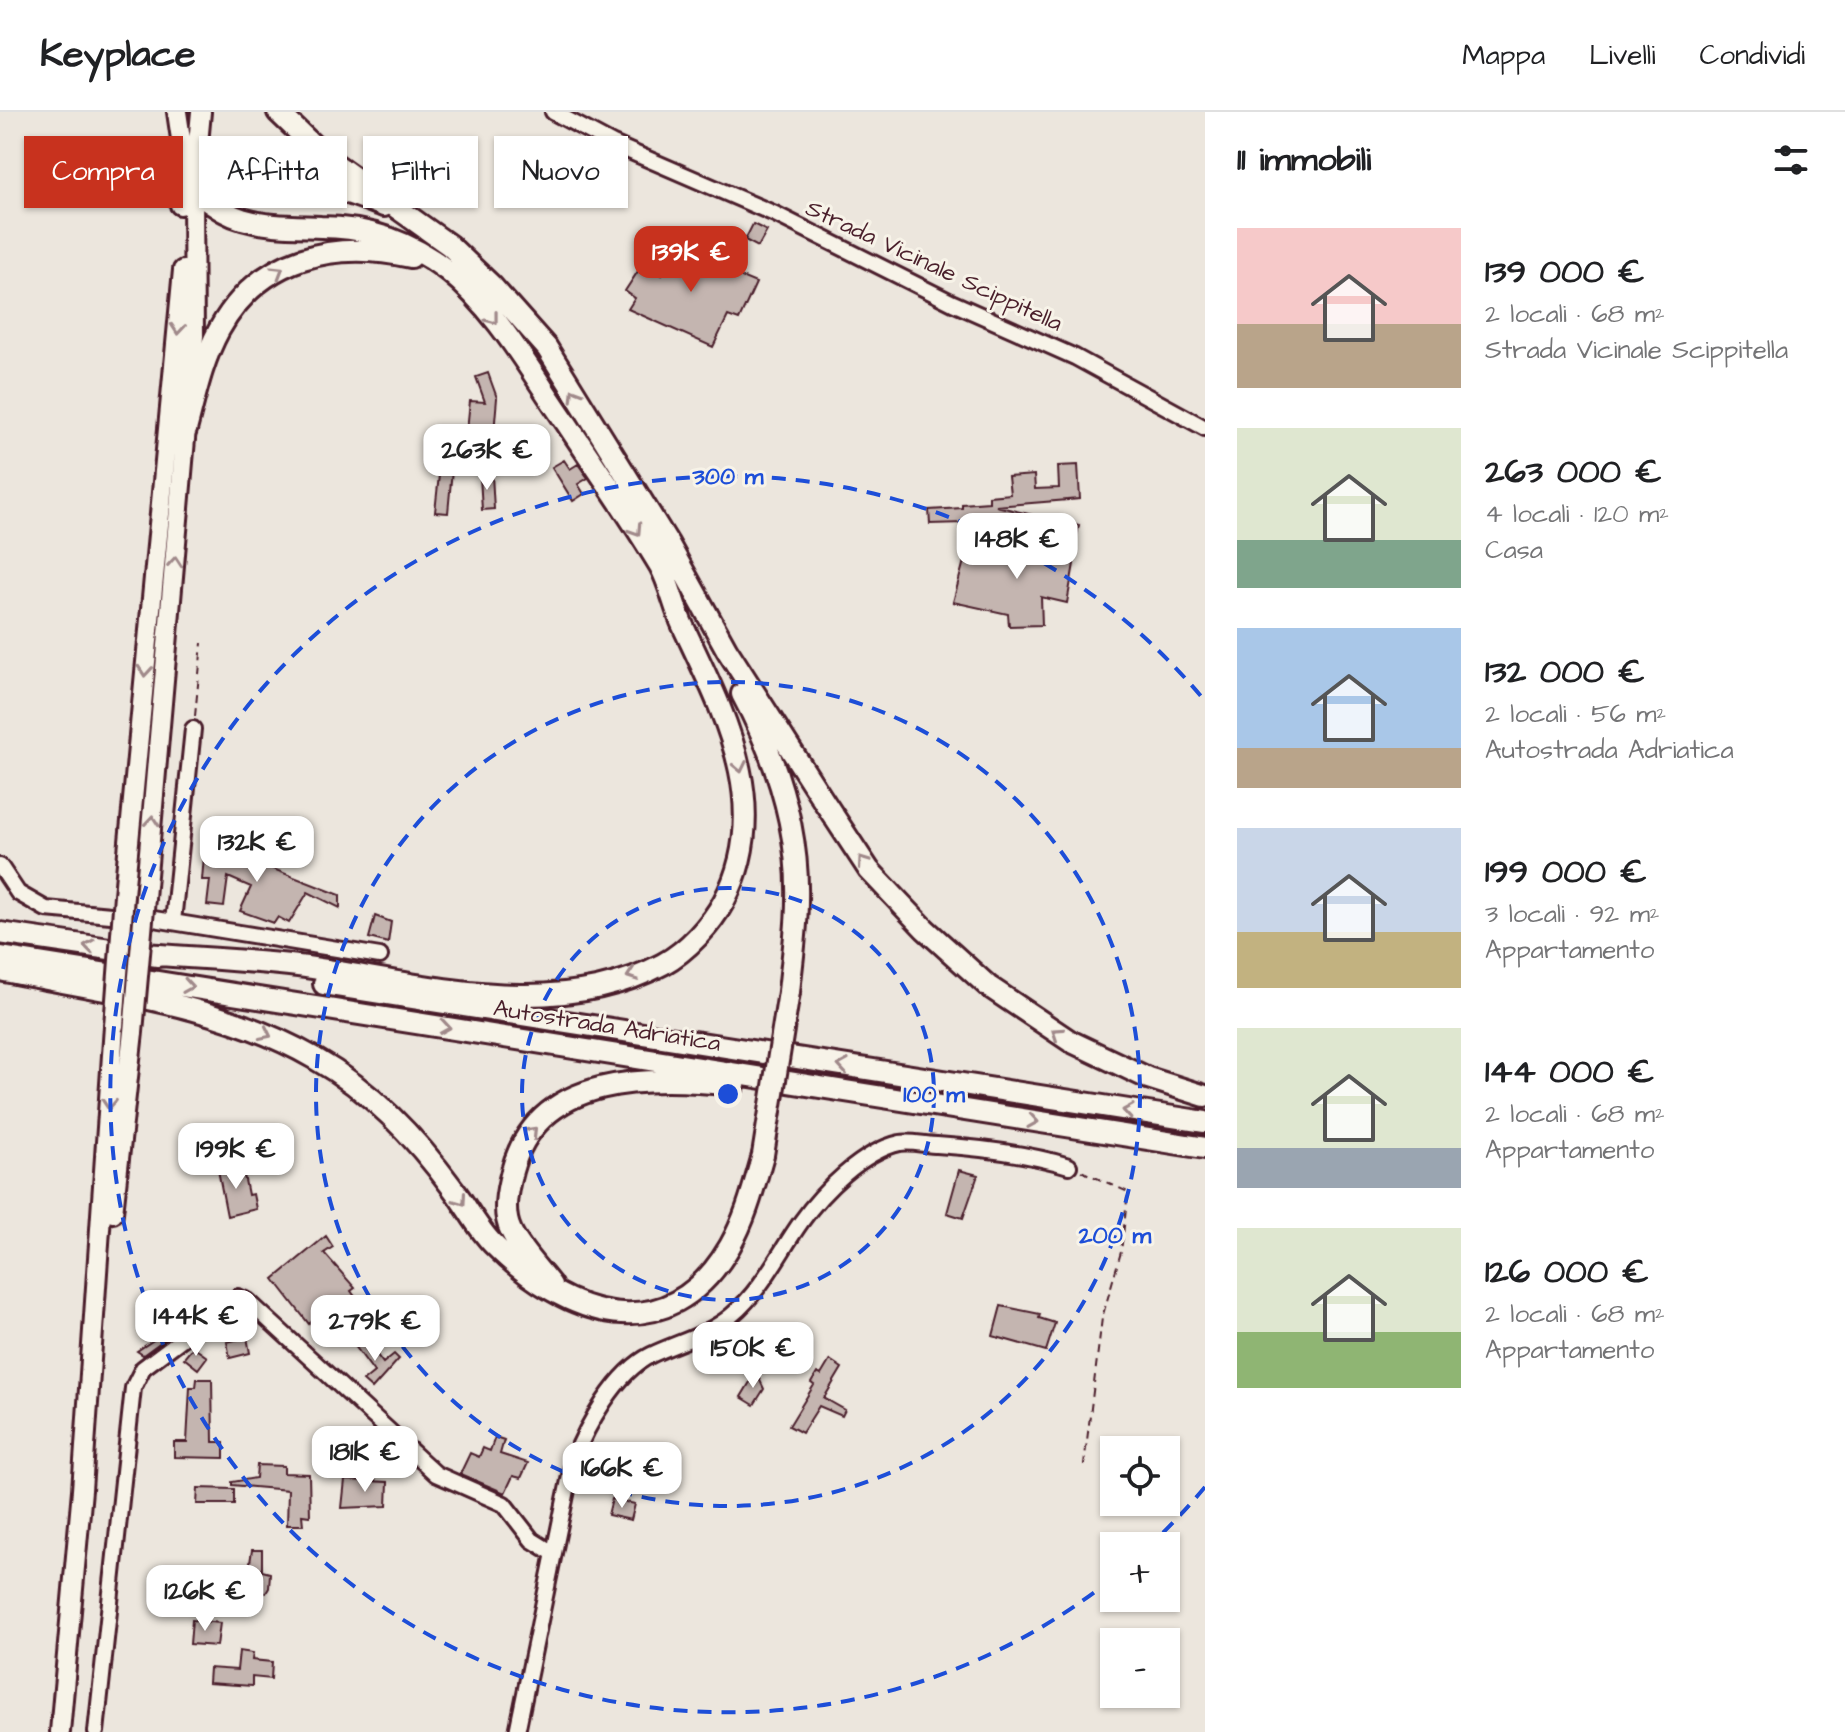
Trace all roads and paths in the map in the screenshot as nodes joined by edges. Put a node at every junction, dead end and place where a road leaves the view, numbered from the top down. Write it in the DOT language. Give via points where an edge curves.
graph roads {
  1 [pos="177,112"];
  2 [pos="201,112"];
  3 [pos="278,112"];
  4 [pos="553,112"];
  5 [pos="193,194"];
  6 [pos="407,215"];
  7 [pos="437,264"];
  8 [pos="183,271"];
  9 [pos="1205,428"];
  10 [pos="186,430"];
  11 [pos="668,543"];
  12 [pos="662,570"];
  13 [pos="202,643"];
  14 [pos="719,652"];
  15 [pos="193,729"];
  16 [pos="0,866"];
  17 [pos="173,922"];
  18 [pos="0,933"];
  19 [pos="145,954"];
  20 [pos="380,956"];
  21 [pos="0,957"];
  22 [pos="0,970"];
  23 [pos="1205,1096"];
  24 [pos="985,1114"];
  25 [pos="1205,1122"];
  26 [pos="1205,1148"];
  27 [pos="1069,1166"];
  28 [pos="561,1298"];
  29 [pos="1084,1465"];
  30 [pos="82,1490"];
  31 [pos="553,1553"];
  32 [pos="60,1732"];
  33 [pos="96,1732"];
  34 [pos="517,1732"];
  1 -- 8 [label="main road"];
  2 -- 5 [label="main road"];
  3 -- 6 [label="highway" via="324,156"];
  4 -- 9 [label="street, Strada Vicinale Scippitella" via="1075,357"];
  5 -- 6 [label="highway" via="258,174 333,189"];
  5 -- 7 [label="highway" via="242,219 374,233 406,244"];
  5 -- 8 [label="main road"];
  5 -- 10 [label="main road" via="194,336"];
  11 -- 6 [label="highway, one-way" via="547,348 449,245"];
  10 -- 7 [label="highway, one-way" via="219,329 267,277 301,258 348,249"];
  7 -- 12 [label="highway, one-way" via="498,325"];
  8 -- 30 [label="main road, one-way, bridge" via="124,895"];
  30 -- 10 [label="main road, one-way, bridge" via="133,1032"];
  11 -- 14 [label="highway"];
  23 -- 11 [label="highway, one-way" via="1148,1078 1070,1041 988,986 925,929 869,870 727,650"];
  12 -- 14 [label="highway"];
  12 -- 19 [label="highway, one-way" via="733,737 746,821 732,885 718,911 684,949 625,978 585,990 542,994 495,994 294,966"];
  13 -- 15 [label="path"];
  14 -- 28 [label="highway, bridge" via="771,754 794,846 797,899 789,992 763,1155 731,1245 714,1268 671,1305 617,1314"];
  15 -- 17 [label="street"];
  16 -- 17 [label="street" via="18,893 46,909"];
  17 -- 20 [label="street"];
  19 -- 18 [label="highway, Autostrada Adriatica, one-way"];
  25 -- 19 [label="highway, Autostrada Adriatica, one-way"];
  21 -- 24 [label="highway, Autostrada Adriatica, one-way"];
  22 -- 28 [label="highway, one-way" via="195,1010 248,1026 314,1057 373,1098 414,1137 490,1241 522,1272"];
  24 -- 26 [label="highway, Autostrada Adriatica, one-way"];
  28 -- 24 [label="highway, one-way" via="510,1230 505,1202 523,1140 578,1093 679,1079"];
  27 -- 29 [label="path" via="1128,1192 1121,1252 1102,1318"];
  27 -- 31 [label="street" via="976,1148 901,1143 844,1176 803,1219 743,1306 719,1326 630,1369 586,1429 573,1461"];
  30 -- 32 [label="main road"];
  31 -- 33 [label="street" via="532,1540 504,1504 436,1474 238,1297 143,1368 133,1388"];
  31 -- 34 [label="street"];
}
